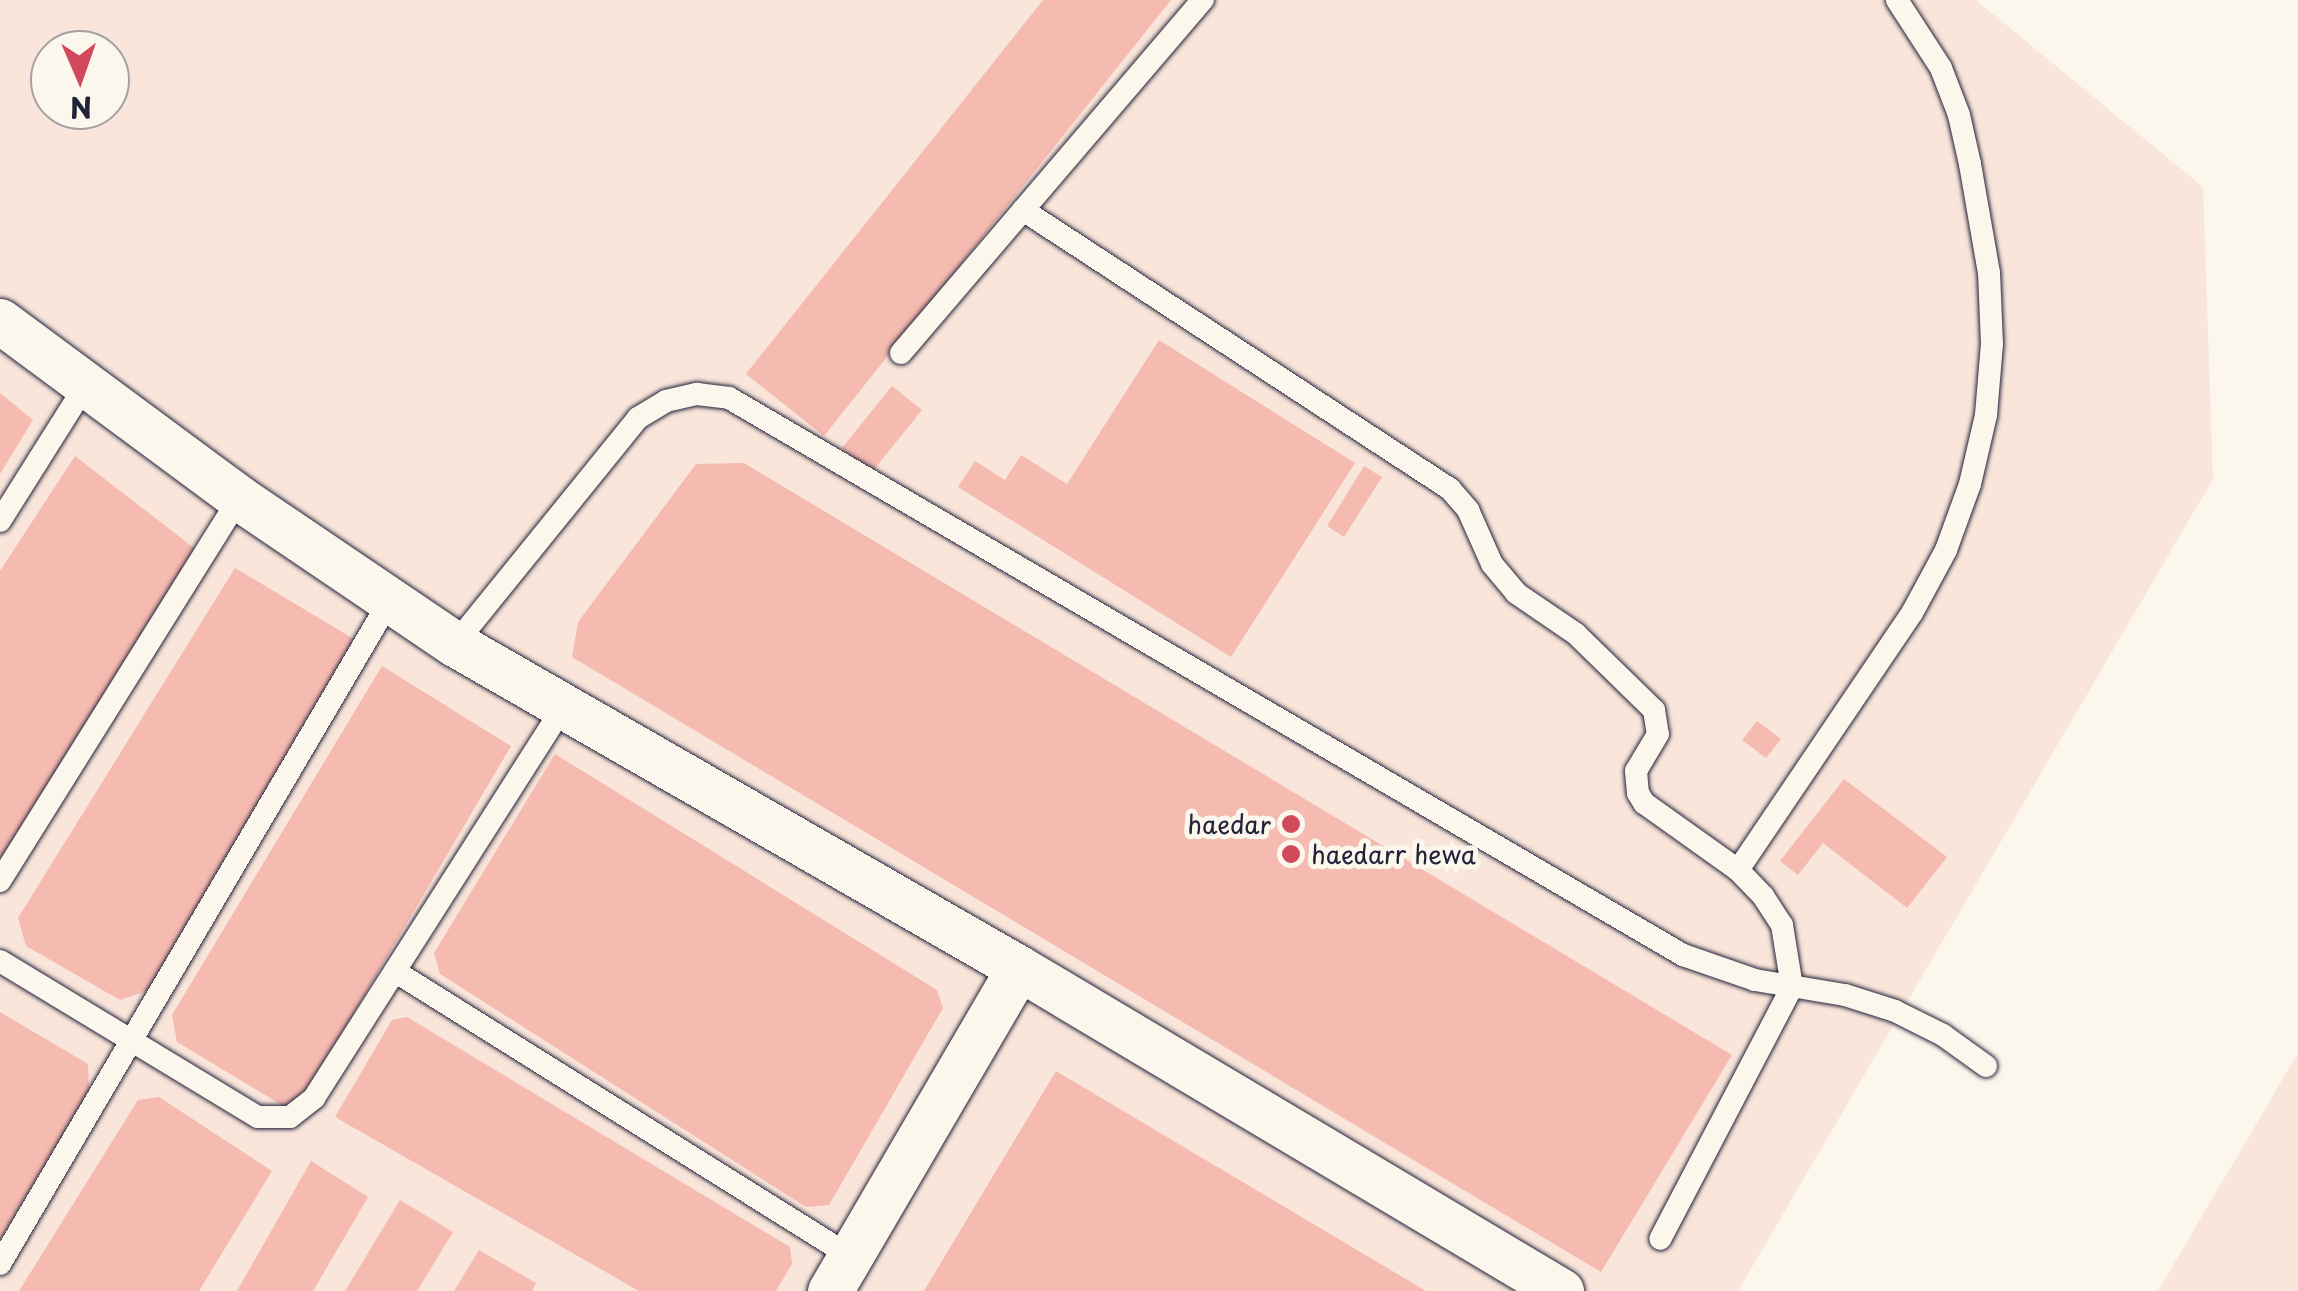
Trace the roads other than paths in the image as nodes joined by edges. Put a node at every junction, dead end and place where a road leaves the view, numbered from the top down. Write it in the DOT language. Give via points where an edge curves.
graph roads {
  1 [pos="1202,0"];
  2 [pos="1898,0"];
  3 [pos="1023,210"];
  4 [pos="0,321"];
  5 [pos="901,353"];
  6 [pos="84,386"];
  7 [pos="239,498"];
  8 [pos="0,521"];
  9 [pos="390,600"];
  10 [pos="455,644"];
  11 [pos="564,706"];
  12 [pos="1738,870"];
  13 [pos="0,881"];
  14 [pos="0,962"];
  15 [pos="1019,968"];
  16 [pos="396,972"];
  17 [pos="1792,987"];
  18 [pos="131,1041"];
  19 [pos="1986,1066"];
  20 [pos="1660,1239"];
  21 [pos="0,1264"];
  22 [pos="840,1274"];
  23 [pos="1555,1289"];
  1 -- 3 [label="lane"];
  2 -- 12 [label="lane" via="1941,68 1970,164 1989,273 1986,414 1952,534 1912,613"];
  3 -- 5 [label="lane"];
  3 -- 12 [label="lane" via="1450,490 1516,593 1576,634 1654,710 1658,734 1636,772 1644,803"];
  4 -- 6 [label="street"];
  6 -- 7 [label="street"];
  6 -- 8 [label="lane"];
  7 -- 9 [label="street"];
  7 -- 13 [label="lane"];
  9 -- 10 [label="street"];
  9 -- 18 [label="lane"];
  10 -- 11 [label="street"];
  10 -- 17 [label="lane" via="638,418 666,401 697,394 729,398 1684,955"];
  11 -- 15 [label="street"];
  11 -- 16 [label="lane"];
  12 -- 17 [label="lane" via="1782,925"];
  14 -- 18 [label="lane"];
  15 -- 22 [label="street"];
  15 -- 23 [label="street"];
  16 -- 18 [label="lane" via="314,1098 290,1117 258,1117"];
  16 -- 22 [label="lane"];
  17 -- 19 [label="lane" via="1895,1011"];
  17 -- 20 [label="lane"];
  18 -- 21 [label="lane"];
}
